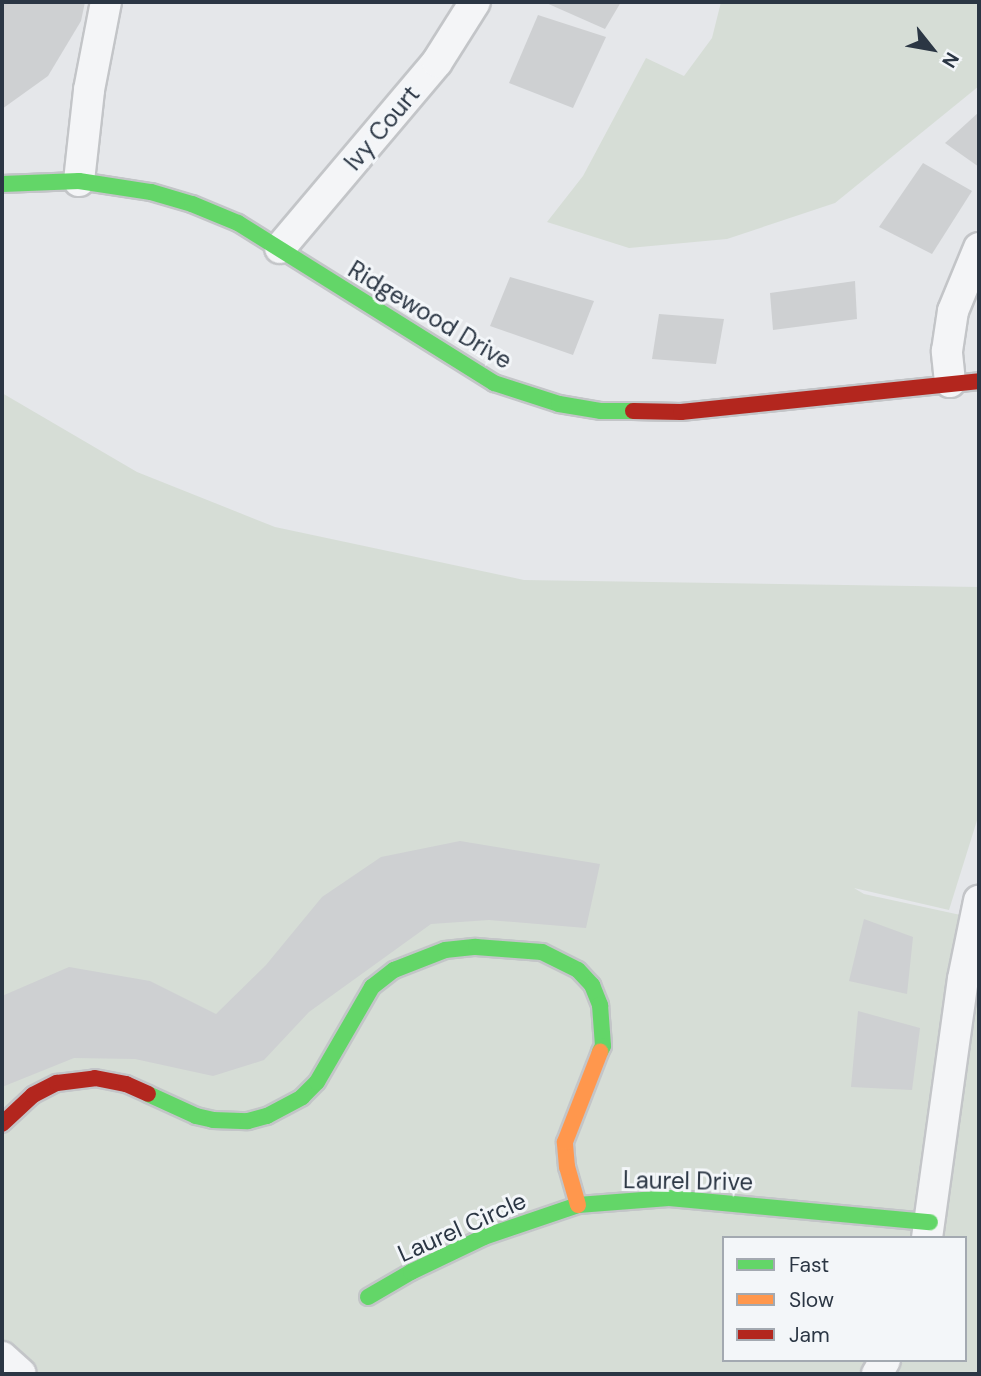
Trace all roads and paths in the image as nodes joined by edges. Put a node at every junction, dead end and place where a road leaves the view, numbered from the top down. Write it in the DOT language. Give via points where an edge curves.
graph roads {
  1 [pos="106,2"];
  2 [pos="475,2"];
  3 [pos="79,181"];
  4 [pos="2,184"];
  5 [pos="280,248"];
  6 [pos="979,248"];
  7 [pos="979,381"];
  8 [pos="950,382"];
  9 [pos="979,901"];
  10 [pos="2,1124"];
  11 [pos="578,1205"];
  12 [pos="929,1230"];
  13 [pos="368,1297"];
  14 [pos="2,1357"];
  15 [pos="21,1374"];
  1 -- 3 [label="street" via="89,90"];
  2 -- 5 [label="street, Ivy Court" via="437,62"];
  3 -- 4 [label="street, Ridgewood Drive"];
  3 -- 5 [label="street, Ridgewood Drive" via="151,192 192,204 238,223"];
  5 -- 8 [label="street, Ridgewood Drive" via="494,383 559,404 601,411 681,412"];
  6 -- 8 [label="street" via="953,311 947,351"];
  7 -- 8 [label="street, Ridgewood Drive"];
  9 -- 12 [label="street" via="963,979"];
  10 -- 11 [label="street" via="33,1095 57,1083 95,1078 127,1084 213,1120 248,1121 267,1116 302,1097 317,1082 372,987 394,970 445,950 515,947 542,952 578,970 592,985 600,1005 603,1046 565,1142"];
  11 -- 12 [label="street, Laurel Drive" via="669,1198 710,1200"];
  11 -- 13 [label="street, Laurel Circle" via="484,1237"];
  14 -- 15 [label="street"];
}
